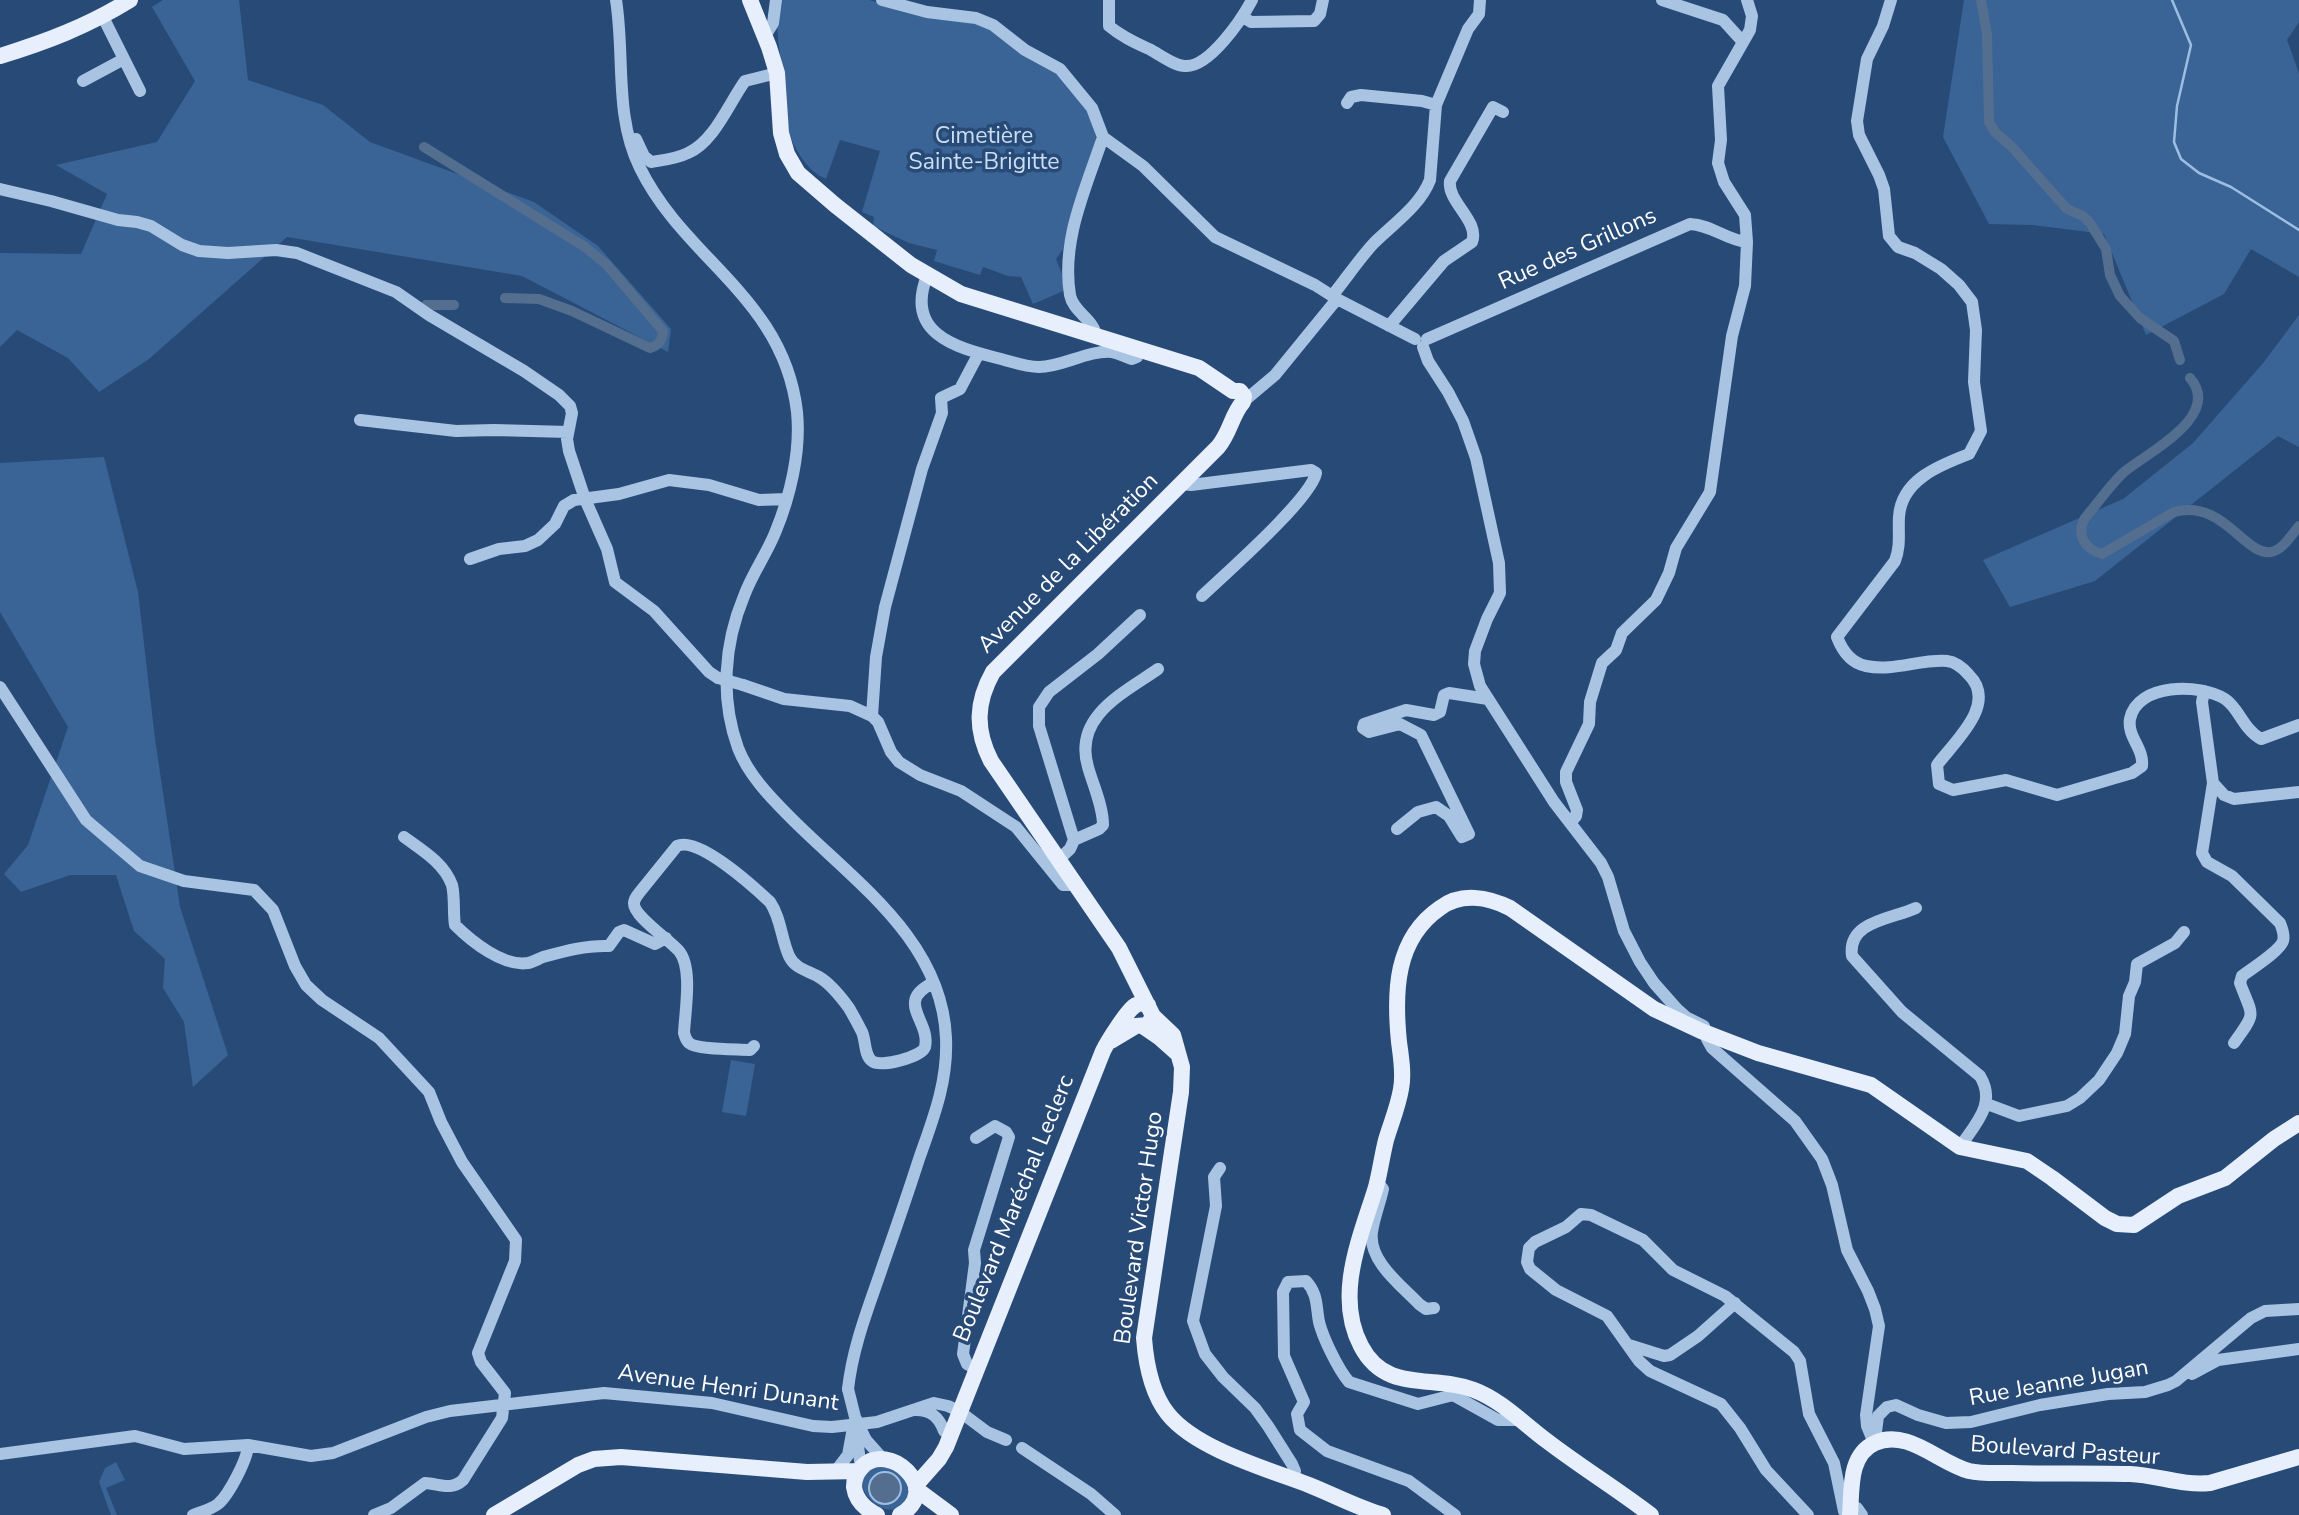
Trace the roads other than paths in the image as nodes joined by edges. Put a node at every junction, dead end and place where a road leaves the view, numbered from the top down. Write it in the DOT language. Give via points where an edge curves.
graph roads {
  1 [pos="616,0"];
  2 [pos="750,0"];
  3 [pos="776,0"];
  4 [pos="883,0"];
  5 [pos="1109,0"];
  6 [pos="1252,0"];
  7 [pos="1323,0"];
  8 [pos="1480,0"];
  9 [pos="1662,0"];
  10 [pos="1747,0"];
  11 [pos="1891,0"];
  12 [pos="124,1"];
  13 [pos="103,17"];
  14 [pos="1243,17"];
  15 [pos="765,36"];
  16 [pos="1743,42"];
  17 [pos="0,56"];
  18 [pos="124,59"];
  19 [pos="777,74"];
  20 [pos="83,81"];
  21 [pos="140,91"];
  22 [pos="1347,103"];
  23 [pos="1436,105"];
  24 [pos="624,112"];
  25 [pos="1503,112"];
  26 [pos="1103,137"];
  27 [pos="0,189"];
  28 [pos="1747,242"];
  29 [pos="927,276"];
  30 [pos="1335,298"];
  31 [pos="1389,326"];
  32 [pos="1096,336"];
  33 [pos="1422,342"];
  34 [pos="1139,349"];
  35 [pos="979,353"];
  36 [pos="1237,396"];
  37 [pos="360,420"];
  38 [pos="568,432"];
  39 [pos="1181,484"];
  40 [pos="585,499"];
  41 [pos="786,499"];
  42 [pos="470,559"];
  43 [pos="1202,596"];
  44 [pos="1140,615"];
  45 [pos="1158,669"];
  46 [pos="0,687"];
  47 [pos="2204,691"];
  48 [pos="1488,699"];
  49 [pos="872,716"];
  50 [pos="2299,725"];
  51 [pos="2213,783"];
  52 [pos="2299,792"];
  53 [pos="1570,823"];
  54 [pos="1397,829"];
  55 [pos="404,837"];
  56 [pos="1074,840"];
  57 [pos="1058,861"];
  58 [pos="1075,885"];
  59 [pos="1916,908"];
  60 [pos="2184,932"];
  61 [pos="666,938"];
  62 [pos="933,983"];
  63 [pos="1140,1016"];
  64 [pos="1706,1032"];
  65 [pos="2234,1043"];
  66 [pos="754,1046"];
  67 [pos="1987,1104"];
  68 [pos="2299,1123"];
  69 [pos="976,1138"];
  70 [pos="1959,1147"];
  71 [pos="1220,1168"];
  72 [pos="1377,1184"];
  73 [pos="1735,1303"];
  74 [pos="1434,1308"];
  75 [pos="2299,1309"];
  76 [pos="1629,1345"];
  77 [pos="2299,1349"];
  78 [pos="976,1369"];
  79 [pos="2176,1381"];
  80 [pos="848,1389"];
  81 [pos="504,1405"];
  82 [pos="915,1410"];
  83 [pos="957,1410"];
  84 [pos="1520,1420"];
  85 [pos="944,1431"];
  86 [pos="1006,1440"];
  87 [pos="1874,1443"];
  88 [pos="858,1444"];
  89 [pos="248,1445"];
  90 [pos="1022,1448"];
  91 [pos="0,1454"];
  92 [pos="2299,1457"];
  93 [pos="883,1459"];
  94 [pos="904,1467"];
  95 [pos="860,1469"];
  96 [pos="807,1472"];
  97 [pos="835,1472"];
  98 [pos="1293,1479"];
  99 [pos="916,1487"];
  100 [pos="856,1494"];
  101 [pos="904,1512"];
  102 [pos="947,1512"];
  103 [pos="1853,1512"];
  104 [pos="874,1514"];
  105 [pos="193,1515"];
  106 [pos="374,1515"];
  107 [pos="494,1515"];
  108 [pos="1115,1515"];
  109 [pos="1383,1515"];
  110 [pos="1455,1515"];
  111 [pos="1651,1515"];
  112 [pos="1808,1515"];
  1 -- 24 [label="street"];
  2 -- 15 [label="main road"];
  3 -- 15 [label="street" via="773,23"];
  4 -- 26 [label="street" via="993,25 1060,69 1092,108"];
  5 -- 14 [label="street" via="1110,26 1120,36 1184,67 1200,63"];
  6 -- 14 [label="street"];
  7 -- 14 [label="street" via="1314,21 1251,22"];
  8 -- 23 [label="street" via="1479,14 1468,29"];
  9 -- 16 [label="street" via="1723,20"];
  10 -- 16 [label="street" via="1752,23"];
  11 -- 47 [label="street" via="1867,60 1859,135 1884,189 1889,236 1898,247 1941,269 1972,302 1974,382 1981,431 1969,454 1930,471 1906,495 1899,514 1900,548 1895,561 1837,637 1842,649 1864,666 1947,661 1958,664 1975,681 1980,691 1978,711 1937,765 1939,784 1953,790 2006,780 2057,795 2132,773 2142,766 2143,756 2130,732 2137,703 2172,689"];
  12 -- 13 [label="main road"];
  13 -- 17 [label="main road"];
  13 -- 18 [label="street"];
  15 -- 19 [label="main road"];
  16 -- 28 [label="street" via="1718,86 1718,163 1745,215"];
  18 -- 20 [label="street"];
  18 -- 21 [label="street"];
  19 -- 24 [label="street" via="745,81 717,126 691,152 673,159 651,162 639,148"];
  19 -- 29 [label="main road" via="781,133 792,164 835,205"];
  22 -- 23 [label="street" via="1361,95"];
  23 -- 30 [label="street" via="1427,188 1374,244"];
  24 -- 41 [label="street" via="630,147 661,206 719,267 778,344 797,410 798,449"];
  25 -- 31 [label="street" via="1493,107 1450,181 1449,190 1473,231 1472,242 1444,261"];
  26 -- 30 [label="street" via="1143,166 1215,237"];
  26 -- 32 [label="street" via="1071,235 1068,262 1073,304"];
  27 -- 38 [label="street" via="150,226 199,251 297,253 373,281 559,395 572,413"];
  28 -- 33 [label="street, Rue des Grillons" via="1732,240 1702,224 1690,224"];
  28 -- 53 [label="street" via="1745,286 1732,336 1710,492 1676,548 1656,600 1622,632 1616,650 1602,663 1590,702 1589,724 1566,772 1577,810"];
  29 -- 32 [label="main road" via="961,294"];
  29 -- 35 [label="street" via="922,311 932,329 949,343"];
  30 -- 31 [label="street"];
  30 -- 36 [label="street" via="1275,374"];
  31 -- 33 [label="street"];
  32 -- 34 [label="main road"];
  33 -- 48 [label="street" via="1463,421 1476,458 1499,563 1500,593 1483,628 1474,663"];
  34 -- 35 [label="street" via="1132,359 1101,353 1041,367"];
  34 -- 36 [label="main road" via="1199,368"];
  35 -- 49 [label="street" via="960,389 941,398 942,413 885,607"];
  36 -- 39 [label="main road, Avenue de la Libération" via="1231,425 1218,447"];
  37 -- 38 [label="street" via="456,431"];
  38 -- 40 [label="street" via="569,451"];
  39 -- 43 [label="street" via="1317,473 1310,488"];
  39 -- 57 [label="main road, Avenue de la Libération" via="1001,663 982,695 978,716 984,747"];
  40 -- 41 [label="street" via="669,480 759,499"];
  40 -- 42 [label="street" via="564,506 555,524 538,540"];
  40 -- 49 [label="street, bridge" via="607,549 614,582 654,611 709,672 784,699 850,706"];
  41 -- 62 [label="street" via="731,636 727,705 738,748 753,776 779,806 900,925"];
  44 -- 56 [label="street" via="1049,692 1039,708 1039,726"];
  45 -- 56 [label="street" via="1097,713 1088,731 1084,756 1103,825"];
  46 -- 81 [label="street" via="86,820 104,837 140,866 184,881 254,890 273,910 306,985 379,1038 429,1092 462,1162 516,1240 515,1261 478,1353 505,1393"];
  47 -- 50 [label="street" via="2226,699 2251,733 2261,739"];
  47 -- 51 [label="street"];
  48 -- 53 [label="street"];
  48 -- 54 [label="street" via="1449,693 1434,715 1406,710 1364,724 1369,732 1400,723 1421,735 1469,834 1462,837 1449,816 1436,807 1418,812"];
  49 -- 58 [label="street" via="899,762 961,791 1016,827 1063,885"];
  51 -- 52 [label="street" via="2234,799"];
  51 -- 65 [label="street" via="2202,853 2207,862 2242,885 2280,923 2283,933 2278,947 2242,976 2240,983 2252,1008"];
  53 -- 64 [label="street" via="1605,870 1624,931 1640,962 1677,1009"];
  55 -- 61 [label="street" via="443,869 452,887 455,925 482,949 513,962 527,964 590,946 608,946 624,930 655,944"];
  56 -- 57 [label="street"];
  57 -- 58 [label="main road, Avenue de la Libération"];
  58 -- 63 [label="main road, Avenue de la Libération" via="1127,961"];
  59 -- 67 [label="street" via="1865,926 1853,939 1852,956 1902,1012 1980,1076"];
  60 -- 67 [label="street" via="2175,943 2137,964 2125,1034 2117,1053 2080,1098 2067,1106 2019,1116"];
  61 -- 62 [label="street" via="639,915 634,901 677,846 692,844 770,902 789,957 830,986 848,1008 873,1062 881,1065 920,1055 925,1049 914,1000"];
  61 -- 66 [label="street" via="686,962 687,1041 712,1048 750,1050"];
  62 -- 80 [label="street" via="946,1037 940,1097 860,1329"];
  63 -- 78 [label="main road, Boulevard Maréchal Leclerc" via="1114,1030 1103,1051"];
  63 -- 98 [label="main road, Boulevard Victor Hugo" via="1180,1056 1183,1078 1144,1338 1147,1368 1166,1412 1179,1426 1216,1448"];
  64 -- 70 [label="main road" via="1758,1053 1871,1085"];
  64 -- 72 [label="main road" via="1654,1009 1495,900 1463,898 1445,904 1421,923 1404,952 1397,1007 1402,1089"];
  64 -- 87 [label="street" via="1712,1048 1795,1121 1825,1167 1847,1250 1877,1318 1866,1415"];
  67 -- 70 [label="street"];
  68 -- 70 [label="main road" via="2225,1178 2178,1196 2134,1225 2105,1218 2027,1161"];
  69 -- 78 [label="street" via="995,1126 1009,1137 974,1250 963,1354 967,1364"];
  71 -- 98 [label="street" via="1214,1177 1216,1206 1193,1321 1205,1354 1269,1426 1292,1464"];
  72 -- 74 [label="street" via="1383,1189 1371,1235 1373,1248 1419,1304"];
  72 -- 84 [label="main road" via="1350,1282 1353,1330 1368,1358 1409,1381 1476,1391"];
  73 -- 76 [label="street" via="1670,1355"];
  73 -- 76 [label="street" via="1673,1270 1643,1240 1586,1214 1535,1242 1527,1262 1536,1275 1607,1316"];
  73 -- 103 [label="street" via="1800,1361 1809,1414 1833,1463 1844,1511"];
  75 -- 79 [label="street, Rue Jeanne Jugan" via="2265,1311 2251,1318"];
  76 -- 112 [label="street" via="1650,1371 1721,1404 1766,1470"];
  77 -- 79 [label="street" via="2218,1360"];
  78 -- 83 [label="main road, Boulevard Maréchal Leclerc"];
  79 -- 87 [label="street, Rue Jeanne Jugan" via="2145,1392 2078,1398 1971,1422 1946,1423 1896,1405 1886,1407 1878,1416"];
  80 -- 88 [label="street, bridge"];
  80 -- 88 [label="street, bridge" via="848,1422"];
  81 -- 82 [label="street, Avenue Henri Dunant" via="604,1393 712,1403 832,1427 865,1424"];
  81 -- 89 [label="street, Avenue Henri Dunant" via="426,1417 334,1453 311,1456"];
  81 -- 106 [label="street" via="502,1418 457,1486 425,1483"];
  82 -- 83 [label="street, Avenue Henri Dunant" via="934,1403"];
  82 -- 85 [label="street" via="934,1415"];
  83 -- 85 [label="main road, Boulevard Maréchal Leclerc"];
  83 -- 86 [label="street"];
  83 -- 99 [label="main road, Boulevard Maréchal Leclerc" via="943,1453"];
  84 -- 110 [label="street" via="1498,1420 1453,1395 1418,1404 1349,1382 1320,1325 1314,1290 1306,1281 1288,1282 1283,1292 1284,1356 1304,1402 1297,1415 1300,1430 1327,1451 1409,1481"];
  84 -- 111 [label="main road"];
  85 -- 94 [label="main road, Boulevard Maréchal Leclerc" via="931,1455 920,1464"];
  87 -- 92 [label="main road, Boulevard Pasteur" via="1904,1441 1974,1472 2134,1474 2195,1485"];
  87 -- 103 [label="main road" via="1855,1465"];
  88 -- 93 [label="street"];
  88 -- 95 [label="street"];
  88 -- 97 [label="street"];
  89 -- 91 [label="street, Avenue Henri Dunant" via="184,1450 123,1436"];
  89 -- 105 [label="street" via="248,1454 223,1499"];
  90 -- 108 [label="street"];
  93 -- 94 [label="main road"];
  93 -- 95 [label="main road"];
  94 -- 99 [label="main road"];
  95 -- 97 [label="main road"];
  95 -- 100 [label="main road" via="854,1483"];
  96 -- 97 [label="main road"];
  96 -- 100 [label="main road"];
  96 -- 107 [label="main road" via="621,1457 594,1459"];
  98 -- 109 [label="main road, Boulevard Victor Hugo"];
  99 -- 101 [label="main road, Boulevard Maréchal Leclerc" via="916,1498"];
  99 -- 102 [label="main road"];
  100 -- 104 [label="main road"];
  101 -- 102 [label="main road"];
}
